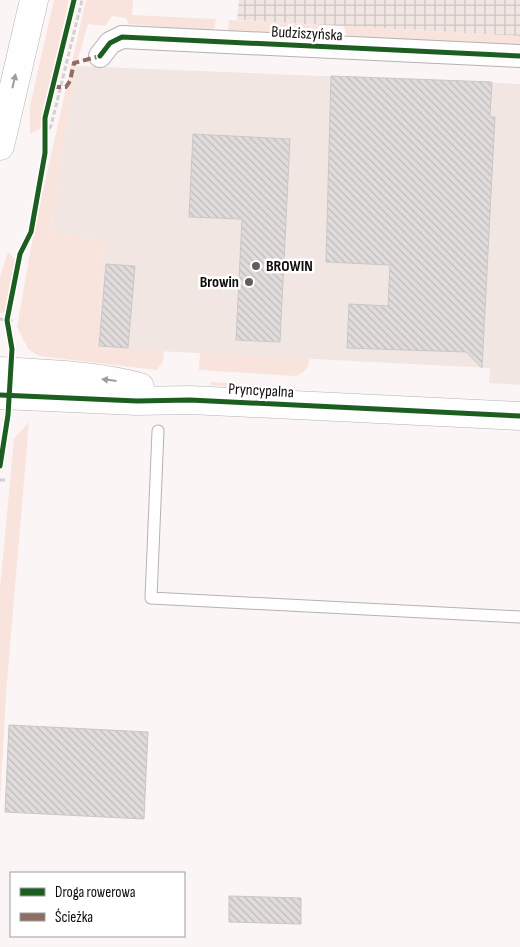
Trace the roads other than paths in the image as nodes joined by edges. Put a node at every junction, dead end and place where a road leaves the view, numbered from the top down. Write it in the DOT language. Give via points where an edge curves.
graph roads {
  1 [pos="34,0"];
  2 [pos="100,56"];
  3 [pos="520,56"];
  4 [pos="0,146"];
  5 [pos="0,371"];
  6 [pos="0,395"];
  7 [pos="190,400"];
  8 [pos="520,416"];
  9 [pos="158,431"];
  10 [pos="520,617"];
  4 -- 1 [label="street, one-way"];
  2 -- 3 [label="street, Budziszyńska" via="110,44 122,37"];
  7 -- 5 [label="street, Pryncypalna, one-way" via="123,382"];
  6 -- 7 [label="street, Pryncypalna"];
  7 -- 8 [label="street, Pryncypalna"];
  9 -- 10 [label="lane" via="151,598"];
}
